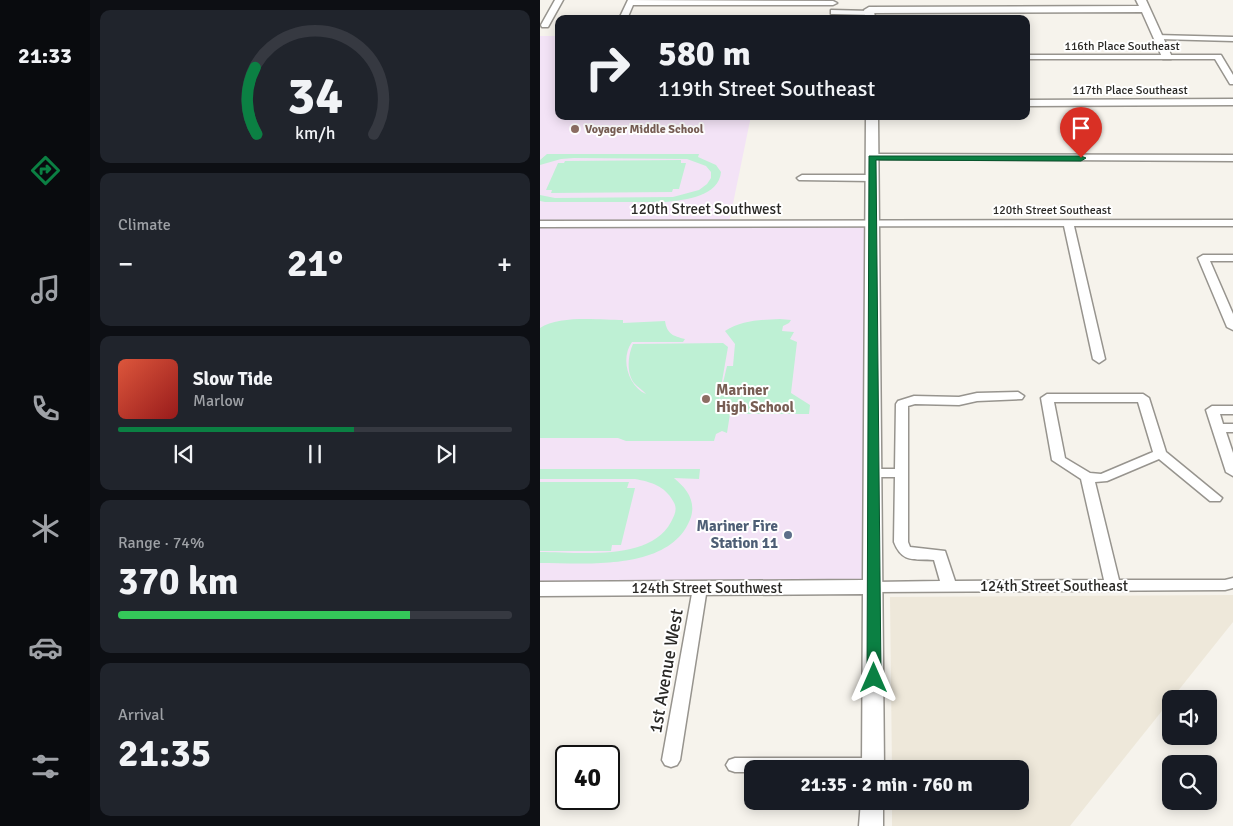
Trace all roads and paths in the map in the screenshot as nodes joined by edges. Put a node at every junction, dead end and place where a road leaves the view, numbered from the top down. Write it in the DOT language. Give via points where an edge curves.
graph roads {
  1 [pos="559,0"];
  2 [pos="631,2"];
  3 [pos="1143,4"];
  4 [pos="834,8"];
  5 [pos="871,14"];
  6 [pos="625,15"];
  7 [pos="545,25"];
  8 [pos="1159,37"];
  9 [pos="1233,38"];
  10 [pos="1030,56"];
  11 [pos="1167,57"];
  12 [pos="1233,82"];
  13 [pos="1030,102"];
  14 [pos="1233,102"];
  15 [pos="872,120"];
  16 [pos="872,158"];
  17 [pos="1233,158"];
  18 [pos="802,178"];
  19 [pos="872,178"];
  20 [pos="1068,223"];
  21 [pos="1233,223"];
  22 [pos="540,224"];
  23 [pos="871,224"];
  24 [pos="1233,258"];
  25 [pos="1233,327"];
  26 [pos="1099,359"];
  27 [pos="1018,396"];
  28 [pos="1233,410"];
  29 [pos="1218,428"];
  30 [pos="1233,428"];
  31 [pos="1160,454"];
  32 [pos="902,472"];
  33 [pos="1233,472"];
  34 [pos="873,473"];
  35 [pos="1087,477"];
  36 [pos="1215,498"];
  37 [pos="1233,582"];
  38 [pos="1113,586"];
  39 [pos="949,587"];
  40 [pos="700,588"];
  41 [pos="874,588"];
  42 [pos="540,589"];
  43 [pos="671,760"];
  44 [pos="873,760"];
  45 [pos="735,765"];
  46 [pos="744,765"];
  47 [pos="872,810"];
  48 [pos="871,826"];
  1 -- 7 [label="street"];
  2 -- 4 [label="street"];
  2 -- 6 [label="street"];
  3 -- 5 [label="street"];
  3 -- 8 [label="street"];
  4 -- 5 [label="street"];
  8 -- 9 [label="street"];
  8 -- 11 [label="street"];
  10 -- 11 [label="street, 116th Place Southeast"];
  11 -- 12 [label="street, 116th Place Southeast" via="1218,57"];
  13 -- 14 [label="street, 117th Place Southeast"];
  15 -- 16 [label="street"];
  16 -- 17 [label="street"];
  16 -- 19 [label="street"];
  18 -- 19 [label="street"];
  19 -- 23 [label="street"];
  20 -- 21 [label="street, 120th Street Southeast"];
  20 -- 23 [label="street, 120th Street Southeast"];
  20 -- 26 [label="street"];
  22 -- 23 [label="street, 120th Street Southwest"];
  23 -- 34 [label="street"];
  24 -- 25 [label="street" via="1203,258"];
  27 -- 32 [label="street" via="977,397 960,401 914,400 902,404"];
  28 -- 29 [label="street" via="1212,410"];
  29 -- 30 [label="street"];
  29 -- 33 [label="street"];
  31 -- 35 [label="street" via="1102,478"];
  31 -- 35 [label="street" via="1143,398 1047,398 1058,460"];
  31 -- 36 [label="street"];
  32 -- 34 [label="street"];
  32 -- 39 [label="street" via="901,542 904,550 909,554 940,555"];
  34 -- 41 [label="street"];
  35 -- 38 [label="street"];
  37 -- 38 [label="street, 124th Street Southeast" via="1226,585"];
  38 -- 39 [label="street, 124th Street Southeast"];
  39 -- 41 [label="street, 124th Street Southeast"];
  40 -- 41 [label="street, 124th Street Southwest"];
  40 -- 42 [label="street, 124th Street Southwest"];
  40 -- 43 [label="street, 1st Avenue West"];
  41 -- 44 [label="street"];
  45 -- 46 [label="street"];
  47 -- 48 [label="street"];
}
